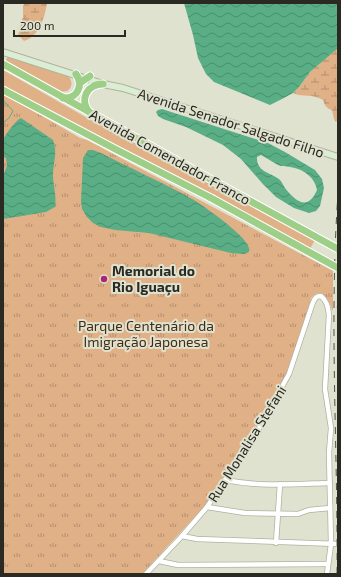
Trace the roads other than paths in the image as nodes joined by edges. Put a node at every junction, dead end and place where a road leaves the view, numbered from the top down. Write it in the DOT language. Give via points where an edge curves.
graph roads {
  1 [pos="5,53"];
  2 [pos="3,64"];
  3 [pos="58,69"];
  4 [pos="76,74"];
  5 [pos="88,77"];
  6 [pos="80,83"];
  7 [pos="103,84"];
  8 [pos="123,88"];
  9 [pos="3,90"];
  10 [pos="62,98"];
  11 [pos="92,115"];
  12 [pos="338,157"];
  13 [pos="338,249"];
  14 [pos="338,268"];
  15 [pos="226,480"];
  16 [pos="330,483"];
  17 [pos="280,484"];
  18 [pos="207,507"];
  19 [pos="330,508"];
  20 [pos="277,514"];
  21 [pos="182,536"];
  22 [pos="276,543"];
  23 [pos="331,544"];
  24 [pos="338,544"];
  25 [pos="159,561"];
  26 [pos="328,564"];
  27 [pos="146,574"];
  28 [pos="327,574"];
  1 -- 3 [label="main road, Avenida Senador Salgado Filho"];
  2 -- 10 [label="highway, Avenida Comendador Franco"];
  3 -- 4 [label="main road, Avenida Senador Salgado Filho"];
  3 -- 5 [label="main road, Avenida Senador Salgado Filho" via="71,70"];
  4 -- 5 [label="main road, Avenida Senador Salgado Filho"];
  4 -- 6 [label="highway"];
  5 -- 6 [label="highway"];
  5 -- 7 [label="main road, Avenida Senador Salgado Filho"];
  5 -- 8 [label="main road, Avenida Senador Salgado Filho"];
  6 -- 10 [label="highway" via="74,95"];
  7 -- 8 [label="main road, Avenida Senador Salgado Filho"];
  7 -- 11 [label="highway" via="93,86 86,94 84,104"];
  8 -- 12 [label="main road, Avenida Senador Salgado Filho"];
  9 -- 14 [label="highway, Avenida Comendador Franco, bridge" via="211,198"];
  10 -- 11 [label="highway, Avenida Comendador Franco"];
  11 -- 13 [label="highway, Avenida Comendador Franco, bridge"];
  15 -- 16 [label="street, Rua Monalisa Stefani" via="257,432 289,374 312,305 315,298 321,296 328,306 329,315 325,389 331,428"];
  15 -- 17 [label="street"];
  15 -- 18 [label="street, Rua Monalisa Stefani"];
  16 -- 17 [label="street"];
  16 -- 19 [label="street"];
  17 -- 20 [label="street"];
  18 -- 20 [label="street" via="245,513"];
  18 -- 21 [label="street, Rua Monalisa Stefani"];
  19 -- 20 [label="street" via="298,514"];
  19 -- 23 [label="street"];
  20 -- 22 [label="street"];
  21 -- 22 [label="street"];
  21 -- 25 [label="street, Rua Monalisa Stefani"];
  22 -- 23 [label="street"];
  23 -- 24 [label="street"];
  23 -- 26 [label="street"];
  25 -- 26 [label="street" via="178,565"];
  25 -- 27 [label="street, Rua Monalisa Stefani"];
  26 -- 28 [label="street"];
}
